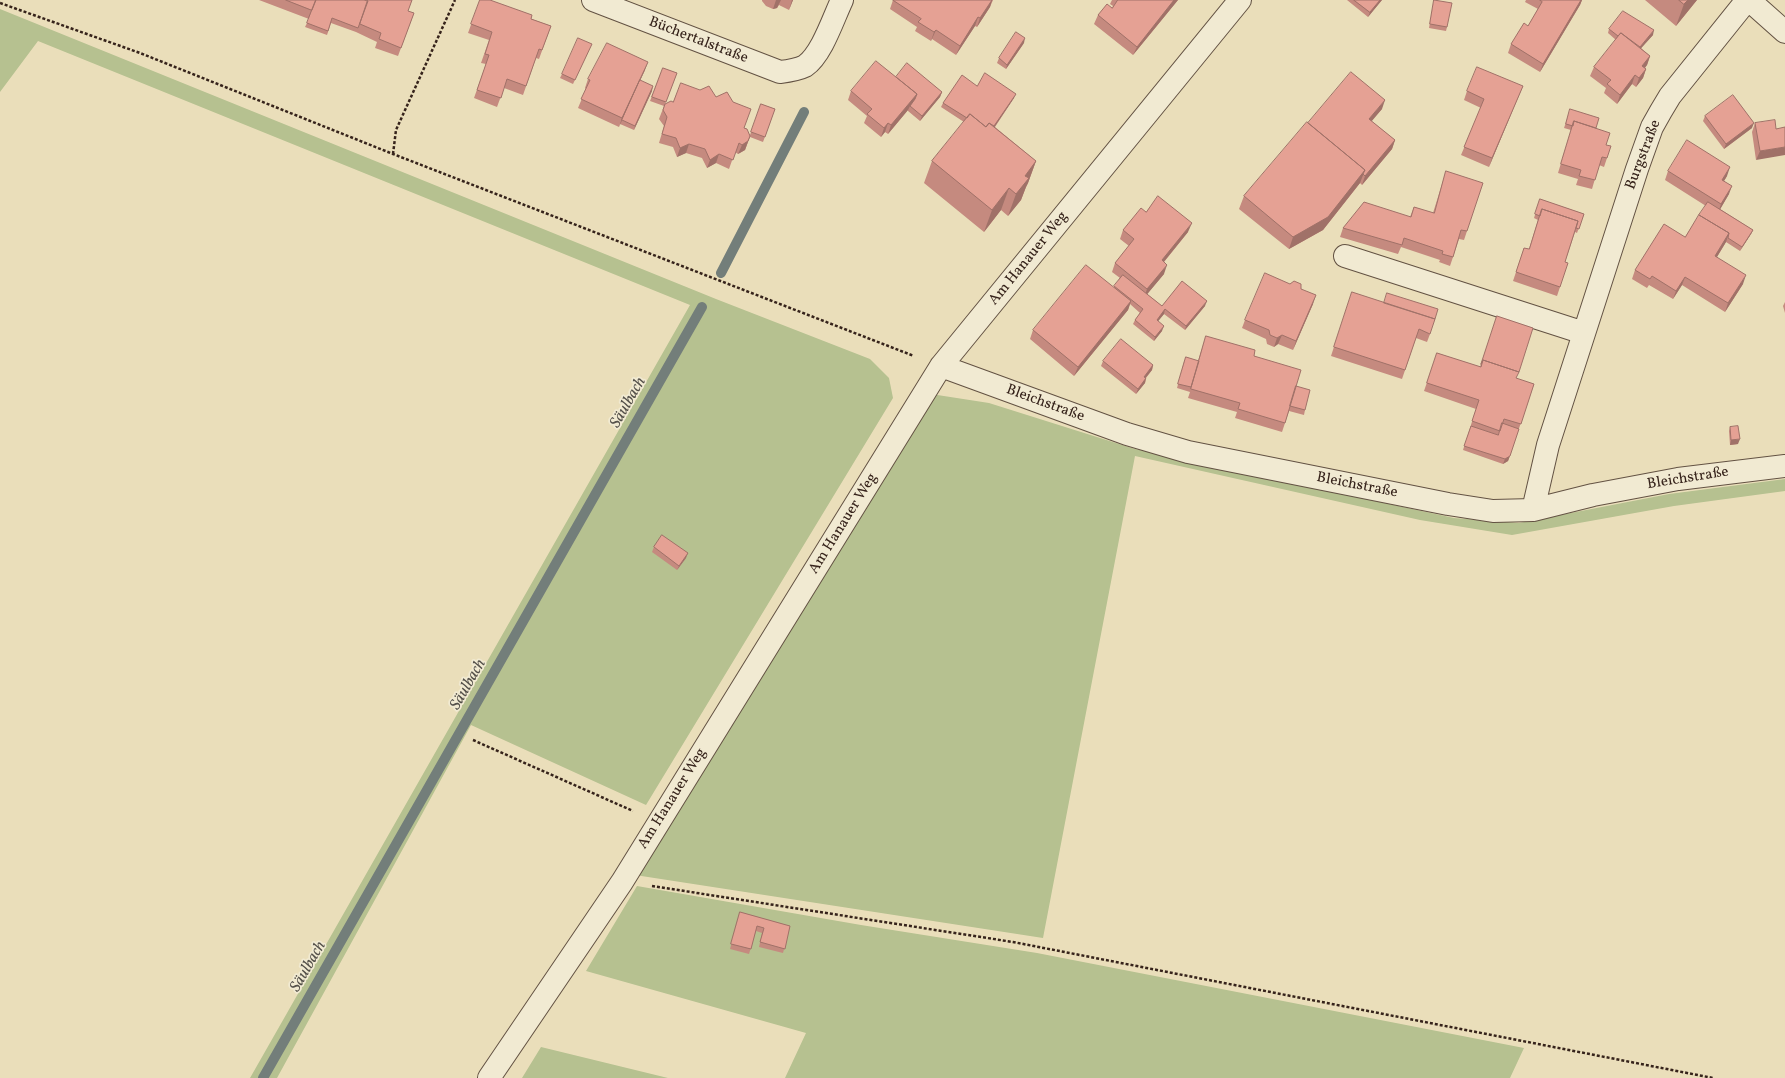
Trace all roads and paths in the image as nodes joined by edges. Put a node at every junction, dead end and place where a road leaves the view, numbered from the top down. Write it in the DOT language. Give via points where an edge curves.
graph roads {
  1 [pos="455,0"];
  2 [pos="593,0"];
  3 [pos="842,0"];
  4 [pos="1240,0"];
  5 [pos="1748,0"];
  6 [pos="0,3"];
  7 [pos="1785,32"];
  8 [pos="393,154"];
  9 [pos="1344,256"];
  10 [pos="1584,333"];
  11 [pos="941,366"];
  12 [pos="1785,466"];
  13 [pos="1533,510"];
  14 [pos="473,740"];
  15 [pos="658,824"];
  16 [pos="622,882"];
  17 [pos="489,1078"];
  18 [pos="1713,1078"];
  1 -- 8 [label="path" via="396,130"];
  2 -- 3 [label="street, Büchertalstraße" via="780,72 793,71 814,58"];
  4 -- 11 [label="street, Am Hanauer Weg"];
  5 -- 7 [label="street"];
  5 -- 10 [label="street, Burgstraße" via="1670,96 1652,127"];
  6 -- 8 [label="path" via="140,53"];
  8 -- 11 [label="path"];
  9 -- 10 [label="street"];
  10 -- 13 [label="street, Burgstraße" via="1548,445"];
  11 -- 13 [label="street, Bleichstraße" via="1127,434 1188,452 1448,504 1493,510"];
  11 -- 15 [label="street, Am Hanauer Weg"];
  12 -- 13 [label="street, Bleichstraße" via="1678,479 1593,495"];
  14 -- 15 [label="path"];
  15 -- 16 [label="street, Am Hanauer Weg"];
  16 -- 17 [label="street, Am Hanauer Weg"];
  16 -- 18 [label="path" via="1013,942"];
}
